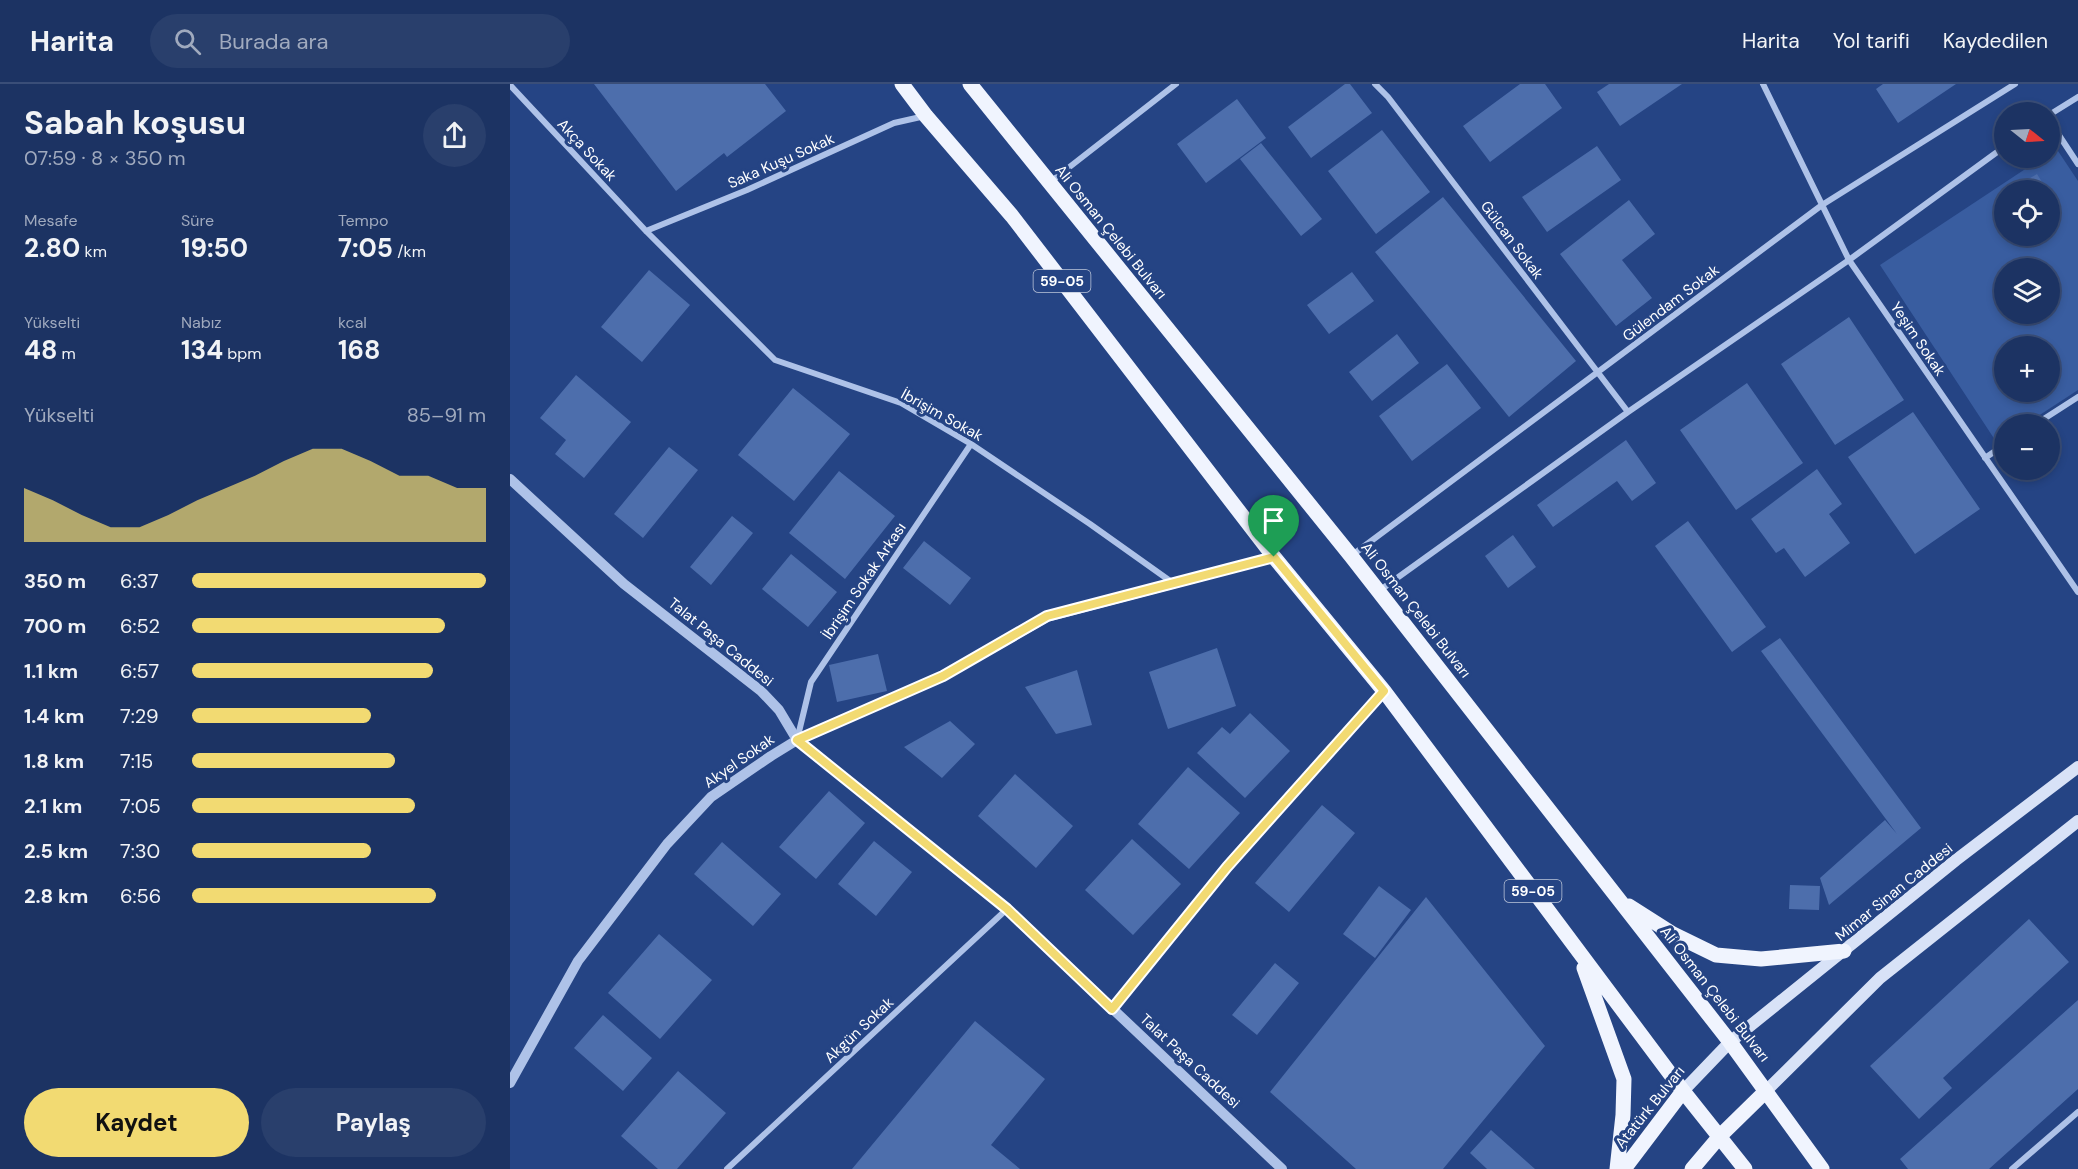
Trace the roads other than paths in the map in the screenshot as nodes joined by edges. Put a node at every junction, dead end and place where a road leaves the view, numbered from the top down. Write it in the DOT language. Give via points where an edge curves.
graph roads {
  1 [pos="902,84"];
  2 [pos="970,84"];
  3 [pos="1176,84"];
  4 [pos="1376,84"];
  5 [pos="1763,84"];
  6 [pos="2015,84"];
  7 [pos="510,85"];
  8 [pos="2078,98"];
  9 [pos="2060,109"];
  10 [pos="926,116"];
  11 [pos="2060,137"];
  12 [pos="1994,154"];
  13 [pos="2078,165"];
  14 [pos="1049,183"];
  15 [pos="1822,205"];
  16 [pos="646,231"];
  17 [pos="1849,260"];
  18 [pos="1598,373"];
  19 [pos="2078,397"];
  20 [pos="1628,412"];
  21 [pos="2052,414"];
  22 [pos="972,444"];
  23 [pos="1994,452"];
  24 [pos="1985,458"];
  25 [pos="510,479"];
  26 [pos="1351,556"];
  27 [pos="1274,557"];
  28 [pos="1173,583"];
  29 [pos="1378,591"];
  30 [pos="2078,592"];
  31 [pos="1384,691"];
  32 [pos="797,740"];
  33 [pos="2078,767"];
  34 [pos="2078,821"];
  35 [pos="1619,900"];
  36 [pos="1007,909"];
  37 [pos="1578,951"];
  38 [pos="1844,951"];
  39 [pos="1112,1009"];
  40 [pos="1730,1042"];
  41 [pos="510,1083"];
  42 [pos="1683,1091"];
  43 [pos="1766,1091"];
  44 [pos="2078,1112"];
  45 [pos="1720,1136"];
  46 [pos="727,1169"];
  47 [pos="1282,1169"];
  48 [pos="1617,1169"];
  49 [pos="1624,1169"];
  50 [pos="1692,1169"];
  51 [pos="1745,1169"];
  52 [pos="1822,1169"];
  53 [pos="2012,1169"];
  1 -- 10 [label="main road, 59-05"];
  2 -- 14 [label="main road, Ali Osman Çelebi Bulvarı"];
  3 -- 14 [label="street"];
  4 -- 18 [label="street, Gülcan Sokak"];
  5 -- 15 [label="street, Yeşim Sokak"];
  6 -- 15 [label="street, Gülendam Sokak"];
  7 -- 16 [label="street, Akça Sokak"];
  8 -- 9 [label="street"];
  10 -- 16 [label="street, Saka Kuşu Sokak" via="894,123"];
  10 -- 27 [label="main road, 59-05" via="1012,216"];
  11 -- 13 [label="street"];
  12 -- 17 [label="street"];
  14 -- 26 [label="main road, Ali Osman Çelebi Bulvarı"];
  15 -- 17 [label="street, Yeşim Sokak"];
  15 -- 18 [label="street, Gülendam Sokak"];
  16 -- 22 [label="street, İbrişim Sokak" via="775,360 901,403"];
  17 -- 20 [label="street"];
  17 -- 24 [label="street, Yeşim Sokak"];
  18 -- 20 [label="street, Gülcan Sokak"];
  18 -- 26 [label="street, Gülendam Sokak"];
  19 -- 21 [label="street"];
  20 -- 29 [label="street"];
  22 -- 28 [label="street, İbrişim Sokak"];
  22 -- 32 [label="street, İbrişim Sokak Arkası" via="811,682"];
  23 -- 24 [label="street"];
  24 -- 30 [label="street, Yeşim Sokak"];
  25 -- 32 [label="street, Talat Paşa Caddesi" via="624,584 761,691 779,710"];
  26 -- 29 [label="main road, Ali Osman Çelebi Bulvarı"];
  27 -- 28 [label="street, Akyel Sokak"];
  27 -- 31 [label="main road, 59-05"];
  28 -- 32 [label="street, Akyel Sokak" via="1047,616 943,676"];
  29 -- 35 [label="main road, Ali Osman Çelebi Bulvarı"];
  31 -- 37 [label="main road, 59-05"];
  31 -- 39 [label="street" via="1227,867"];
  32 -- 36 [label="street, Talat Paşa Caddesi"];
  32 -- 41 [label="street, Akyel Sokak" via="711,797 666,844 578,961"];
  33 -- 38 [label="main road, Mimar Sinan Caddesi"];
  34 -- 43 [label="main road" via="1880,978"];
  35 -- 38 [label="main road" via="1716,955 1761,959"];
  35 -- 40 [label="main road, Ali Osman Çelebi Bulvarı"];
  36 -- 39 [label="street, Talat Paşa Caddesi"];
  36 -- 46 [label="street, Akgün Sokak"];
  37 -- 42 [label="main road, 59-05"];
  37 -- 48 [label="main road" via="1624,1079"];
  38 -- 40 [label="main road, Mimar Sinan Caddesi"];
  39 -- 47 [label="street, Talat Paşa Caddesi"];
  40 -- 42 [label="main road, Atatürk Bulvarı"];
  40 -- 43 [label="main road, Ali Osman Çelebi Bulvarı"];
  42 -- 45 [label="main road, 59-05"];
  42 -- 49 [label="main road, Atatürk Bulvarı"];
  43 -- 45 [label="main road"];
  43 -- 52 [label="main road, Ali Osman Çelebi Bulvarı"];
  44 -- 53 [label="street"];
  45 -- 50 [label="main road"];
  45 -- 51 [label="main road, 59-05"];
}
